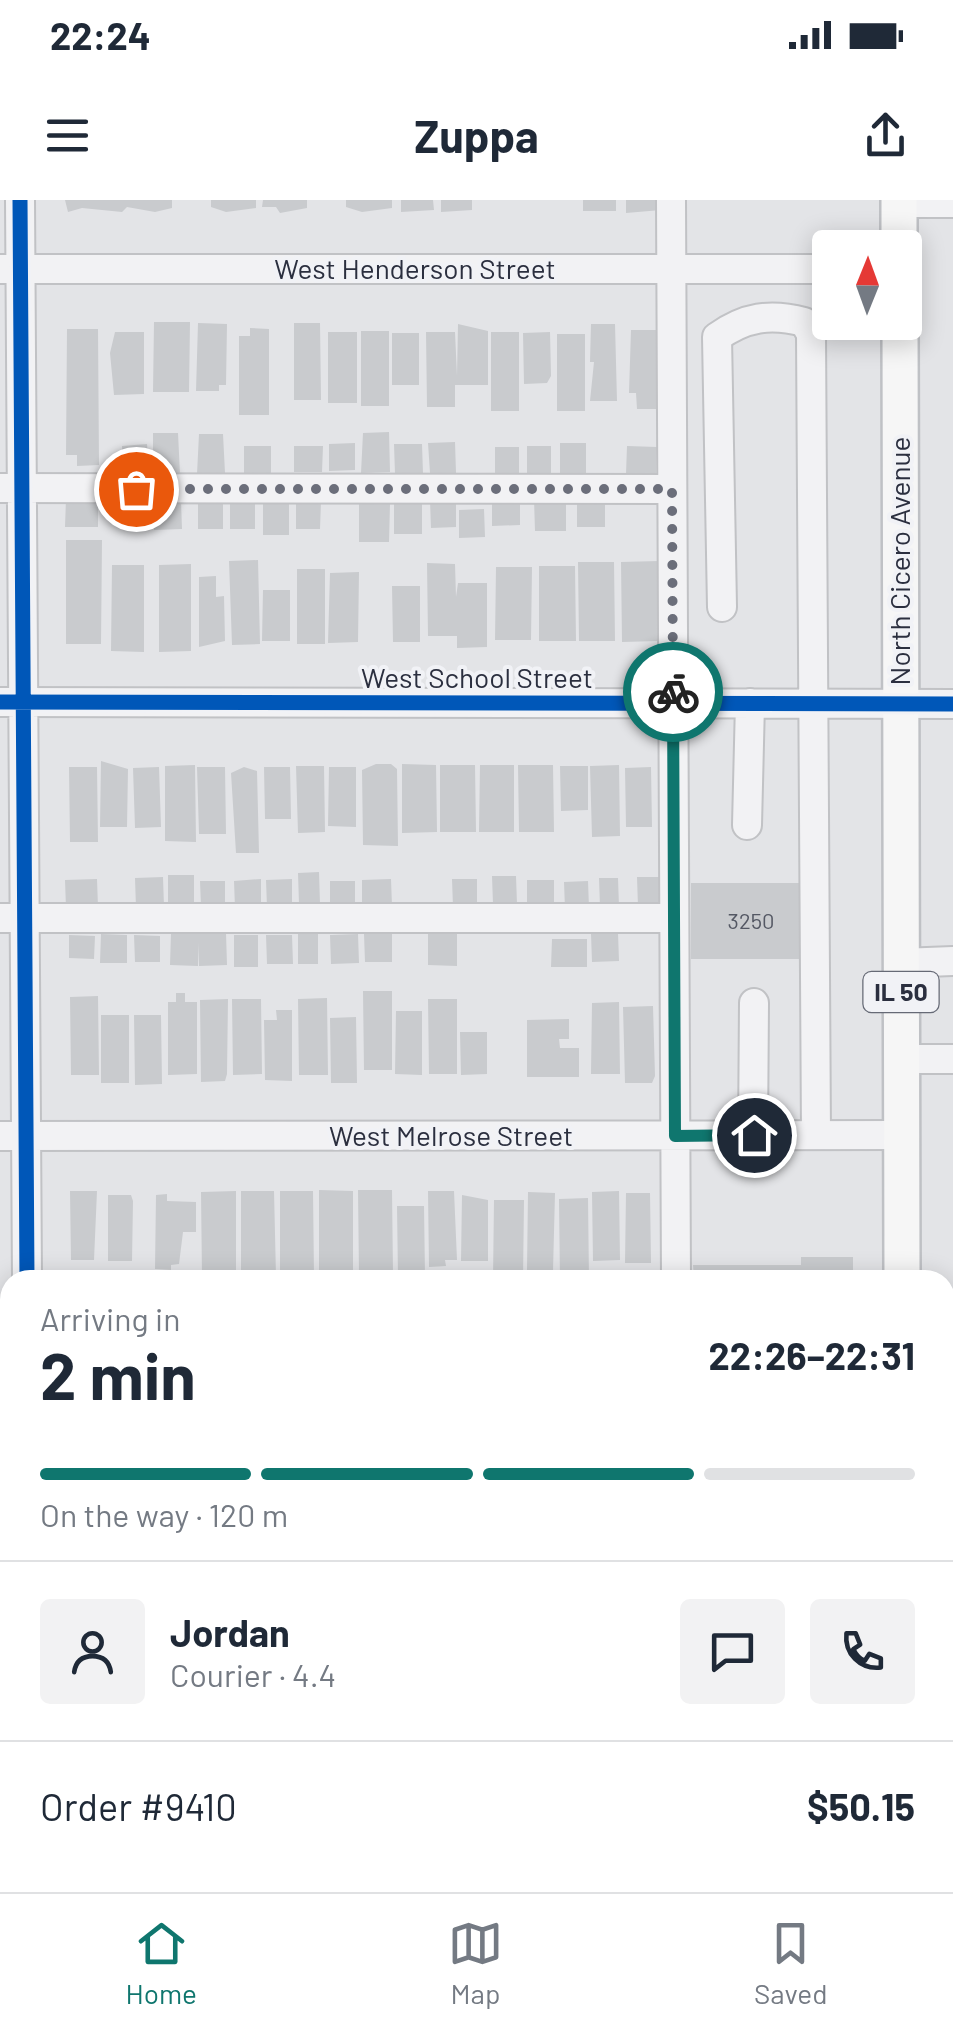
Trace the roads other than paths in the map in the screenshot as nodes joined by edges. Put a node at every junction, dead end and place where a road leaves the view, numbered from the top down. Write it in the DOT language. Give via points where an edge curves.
graph roads {
  1 [pos="20,200"];
  2 [pos="671,200"];
  3 [pos="899,202"];
  4 [pos="953,202"];
  5 [pos="900,230"];
  6 [pos="10,269"];
  7 [pos="812,269"];
  8 [pos="671,270"];
  9 [pos="900,340"];
  10 [pos="11,488"];
  11 [pos="672,489"];
  12 [pos="722,607"];
  13 [pos="12,702"];
  14 [pos="673,703"];
  15 [pos="750,703"];
  16 [pos="814,704"];
  17 [pos="900,704"];
  18 [pos="953,704"];
  19 [pos="747,826"];
  20 [pos="12,918"];
  21 [pos="674,918"];
  22 [pos="953,961"];
  23 [pos="901,963"];
  24 [pos="754,1003"];
  25 [pos="901,1059"];
  26 [pos="953,1059"];
  27 [pos="754,1135"];
  28 [pos="13,1136"];
  29 [pos="675,1136"];
  30 [pos="816,1136"];
  31 [pos="902,1136"];
  32 [pos="26,1270"];
  33 [pos="676,1270"];
  34 [pos="902,1270"];
  1 -- 6 [label="street"];
  2 -- 8 [label="street"];
  3 -- 4 [label="street"];
  3 -- 5 [label="main road"];
  6 -- 8 [label="street, West Henderson Street"];
  6 -- 10 [label="street"];
  7 -- 8 [label="street, West Henderson Street"];
  8 -- 11 [label="street"];
  9 -- 17 [label="main road, North Cicero Avenue / IL 50"];
  10 -- 11 [label="street"];
  10 -- 13 [label="street"];
  11 -- 14 [label="street"];
  12 -- 16 [label="street" via="716,337 742,319 782,316 804,322 812,334"];
  13 -- 14 [label="street, West School Street"];
  13 -- 20 [label="street"];
  14 -- 15 [label="street, West School Street"];
  14 -- 21 [label="street"];
  15 -- 16 [label="street, West School Street"];
  15 -- 19 [label="street"];
  16 -- 17 [label="street, West School Street"];
  16 -- 30 [label="street"];
  17 -- 18 [label="street, West School Street"];
  17 -- 23 [label="main road, North Cicero Avenue / IL 50"];
  20 -- 21 [label="street"];
  20 -- 28 [label="street"];
  21 -- 29 [label="street"];
  22 -- 23 [label="street"];
  23 -- 25 [label="main road, North Cicero Avenue / IL 50"];
  24 -- 27 [label="street"];
  25 -- 26 [label="street"];
  25 -- 31 [label="main road, North Cicero Avenue / IL 50"];
  27 -- 29 [label="street, West Melrose Street"];
  27 -- 30 [label="street, West Melrose Street"];
  28 -- 29 [label="street, West Melrose Street"];
  28 -- 32 [label="street"];
  29 -- 33 [label="street"];
  30 -- 31 [label="street, West Melrose Street"];
  31 -- 34 [label="main road, North Cicero Avenue / IL 50"];
}
